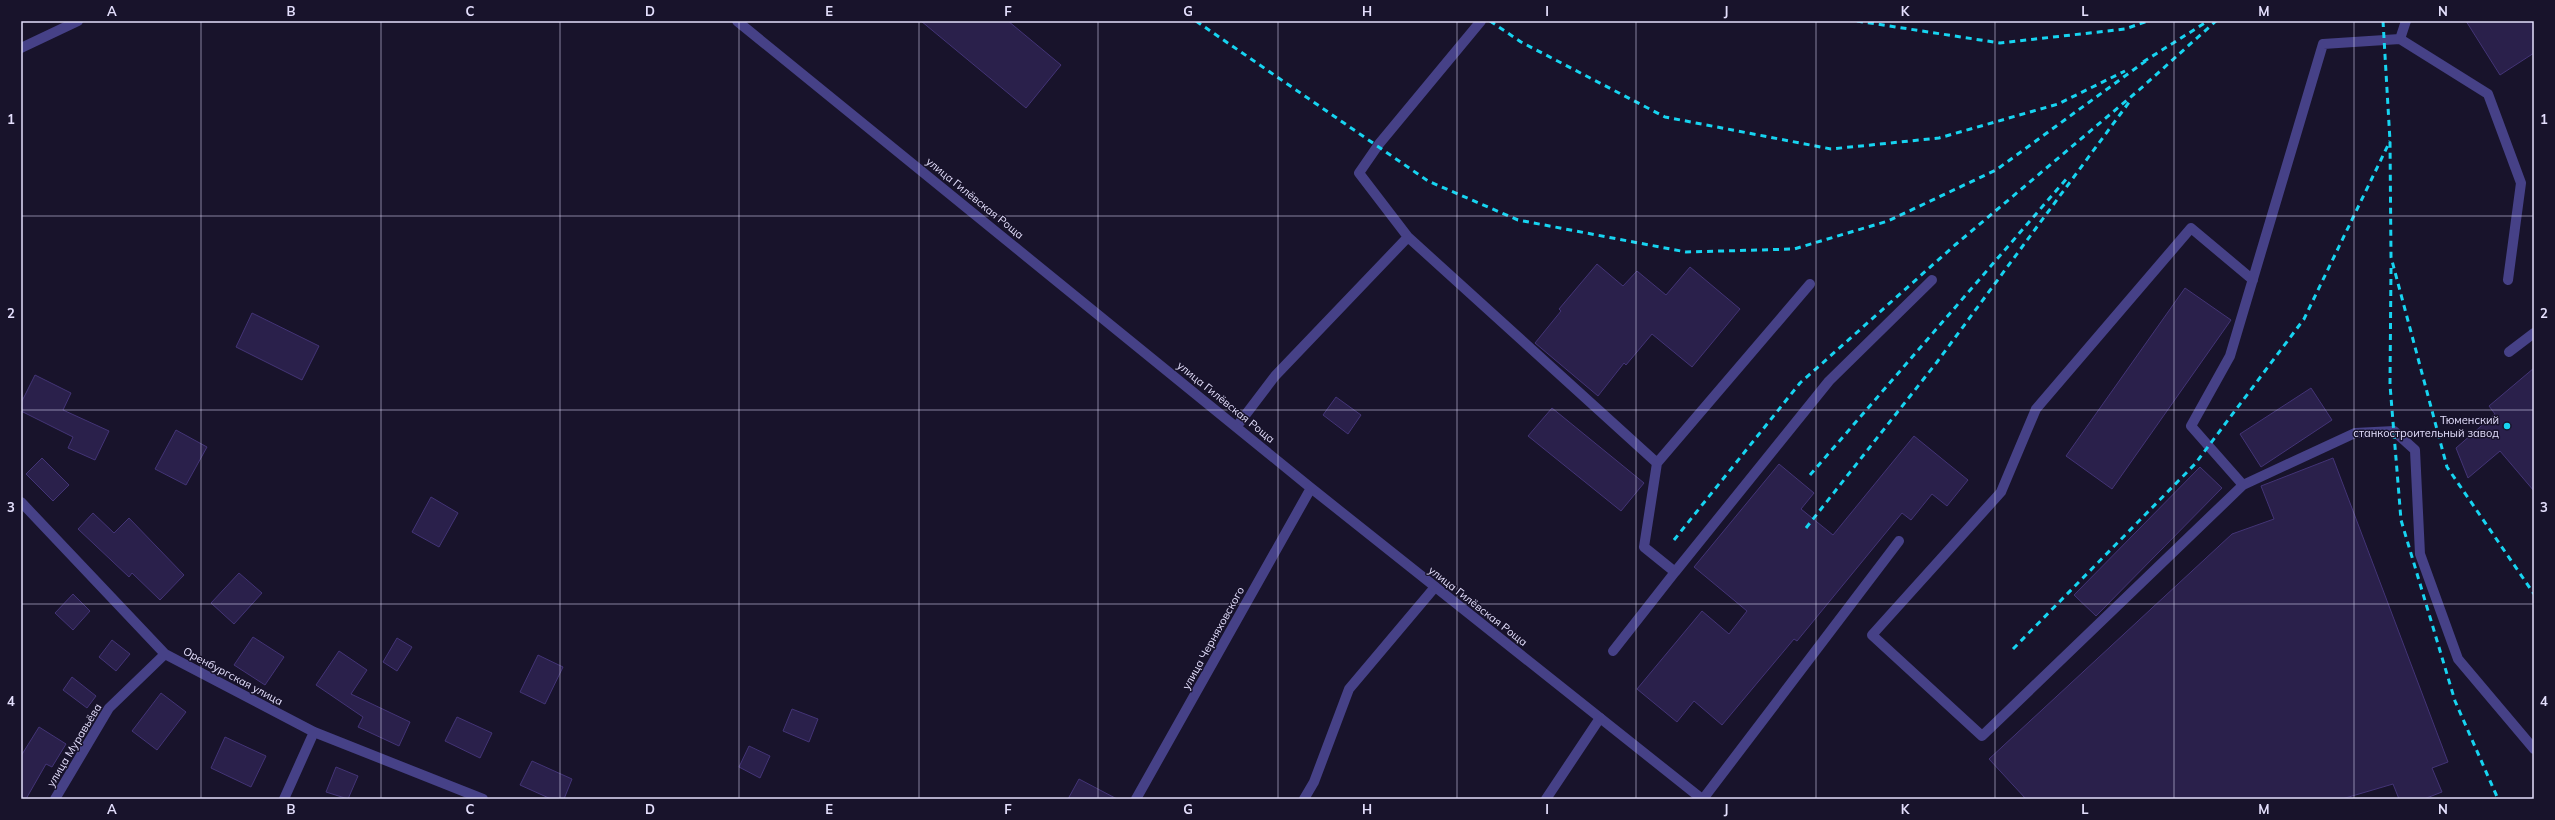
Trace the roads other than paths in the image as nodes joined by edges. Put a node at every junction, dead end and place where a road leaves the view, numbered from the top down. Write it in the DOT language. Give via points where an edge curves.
graph roads {
  1 [pos="78,21"];
  2 [pos="737,21"];
  3 [pos="1481,21"];
  4 [pos="2406,21"];
  5 [pos="2400,39"];
  6 [pos="21,48"];
  7 [pos="1408,237"];
  8 [pos="1932,280"];
  9 [pos="2253,280"];
  10 [pos="2508,280"];
  11 [pos="1810,284"];
  12 [pos="2534,333"];
  13 [pos="2509,352"];
  14 [pos="1237,426"];
  15 [pos="1657,463"];
  16 [pos="2243,484"];
  17 [pos="1311,488"];
  18 [pos="21,502"];
  19 [pos="1899,541"];
  20 [pos="1675,572"];
  21 [pos="1435,587"];
  22 [pos="1613,651"];
  23 [pos="165,654"];
  24 [pos="1600,718"];
  25 [pos="314,732"];
  26 [pos="2534,749"];
  27 [pos="55,799"];
  28 [pos="284,799"];
  29 [pos="483,799"];
  30 [pos="1136,799"];
  31 [pos="1304,799"];
  32 [pos="1546,799"];
  33 [pos="1703,799"];
  1 -- 6 [label="street"];
  2 -- 14 [label="street, улица Гилёвская Роща"];
  3 -- 7 [label="street" via="1378,144 1359,173"];
  4 -- 5 [label="street"];
  5 -- 9 [label="street" via="2323,44"];
  5 -- 10 [label="street" via="2488,94 2520,183"];
  7 -- 14 [label="street" via="1275,376"];
  7 -- 15 [label="street"];
  8 -- 20 [label="street" via="1829,381"];
  9 -- 16 [label="street" via="2230,356 2191,426"];
  9 -- 16 [label="street" via="2191,228 2036,409 2001,492 1872,635 1982,736"];
  11 -- 15 [label="street"];
  12 -- 13 [label="street"];
  14 -- 17 [label="street, улица Гилёвская Роща"];
  15 -- 20 [label="street" via="1644,547"];
  16 -- 26 [label="street" via="2355,433 2394,431 2415,450 2420,554 2458,659"];
  17 -- 21 [label="street, улица Гилёвская Роща"];
  17 -- 30 [label="street, улица Черняховского"];
  18 -- 23 [label="street, Оренбургская улица"];
  19 -- 33 [label="street"];
  20 -- 22 [label="street"];
  21 -- 24 [label="street, улица Гилёвская Роща"];
  21 -- 31 [label="street" via="1349,689 1314,782"];
  23 -- 25 [label="street, Оренбургская улица"];
  23 -- 27 [label="street, улица Муравьёва" via="109,708"];
  24 -- 32 [label="street"];
  24 -- 33 [label="street, улица Гилёвская Роща"];
  25 -- 28 [label="street"];
  25 -- 29 [label="street, Оренбургская улица"];
}
